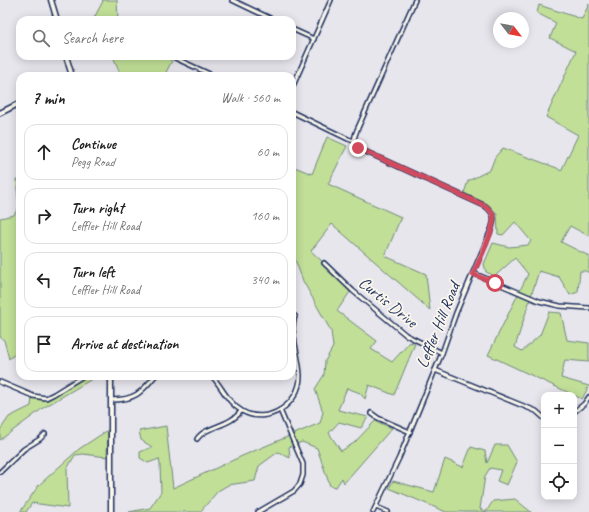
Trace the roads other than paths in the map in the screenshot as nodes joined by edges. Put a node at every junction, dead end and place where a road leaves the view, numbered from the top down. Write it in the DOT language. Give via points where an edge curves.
graph roads {
  1 [pos="51,0"];
  2 [pos="232,0"];
  3 [pos="331,0"];
  4 [pos="416,0"];
  5 [pos="55,16"];
  6 [pos="266,16"];
  7 [pos="296,31"];
  8 [pos="314,39"];
  9 [pos="67,60"];
  10 [pos="179,60"];
  11 [pos="71,72"];
  12 [pos="205,72"];
  13 [pos="296,79"];
  14 [pos="16,105"];
  15 [pos="0,113"];
  16 [pos="296,114"];
  17 [pos="354,141"];
  18 [pos="324,263"];
  19 [pos="473,274"];
  20 [pos="589,308"];
  21 [pos="296,349"];
  22 [pos="442,353"];
  23 [pos="434,370"];
  24 [pos="76,380"];
  25 [pos="111,380"];
  26 [pos="152,380"];
  27 [pos="215,380"];
  28 [pos="0,382"];
  29 [pos="589,397"];
  30 [pos="111,400"];
  31 [pos="280,410"];
  32 [pos="577,410"];
  33 [pos="241,411"];
  34 [pos="371,413"];
  35 [pos="541,415"];
  36 [pos="410,432"];
  37 [pos="45,434"];
  38 [pos="197,439"];
  39 [pos="0,472"];
  40 [pos="376,507"];
  41 [pos="111,512"];
  42 [pos="258,512"];
  43 [pos="374,512"];
  44 [pos="388,512"];
  1 -- 5 [label="main road"];
  2 -- 6 [label="street"];
  3 -- 8 [label="street"];
  4 -- 17 [label="street"];
  7 -- 8 [label="street"];
  8 -- 13 [label="street"];
  9 -- 11 [label="main road"];
  10 -- 12 [label="street"];
  14 -- 15 [label="main road"];
  16 -- 17 [label="street, Leffler Hill Road"];
  17 -- 19 [label="street, Leffler Hill Road" via="362,150 489,209 494,216 493,225"];
  18 -- 22 [label="street, Curtis Drive" via="406,335"];
  19 -- 20 [label="street" via="538,301"];
  19 -- 22 [label="street, Leffler Hill Road"];
  21 -- 31 [label="street" via="299,384 291,401"];
  22 -- 23 [label="street, Leffler Hill Road"];
  23 -- 35 [label="street" via="522,405"];
  23 -- 36 [label="street, Leffler Hill Road"];
  24 -- 28 [label="street" via="46,398 33,396"];
  25 -- 30 [label="main road"];
  26 -- 30 [label="street" via="137,395 127,399"];
  27 -- 33 [label="street" via="229,400"];
  29 -- 32 [label="street"];
  30 -- 41 [label="main road"];
  31 -- 33 [label="street" via="262,416"];
  31 -- 42 [label="street" via="303,464 303,475 294,491"];
  33 -- 38 [label="street" via="233,420 201,434"];
  34 -- 36 [label="street"];
  36 -- 40 [label="street, Leffler Hill Road"];
  37 -- 39 [label="street" via="24,449"];
  40 -- 43 [label="street, Leffler Hill Road"];
  40 -- 44 [label="street"];
}
